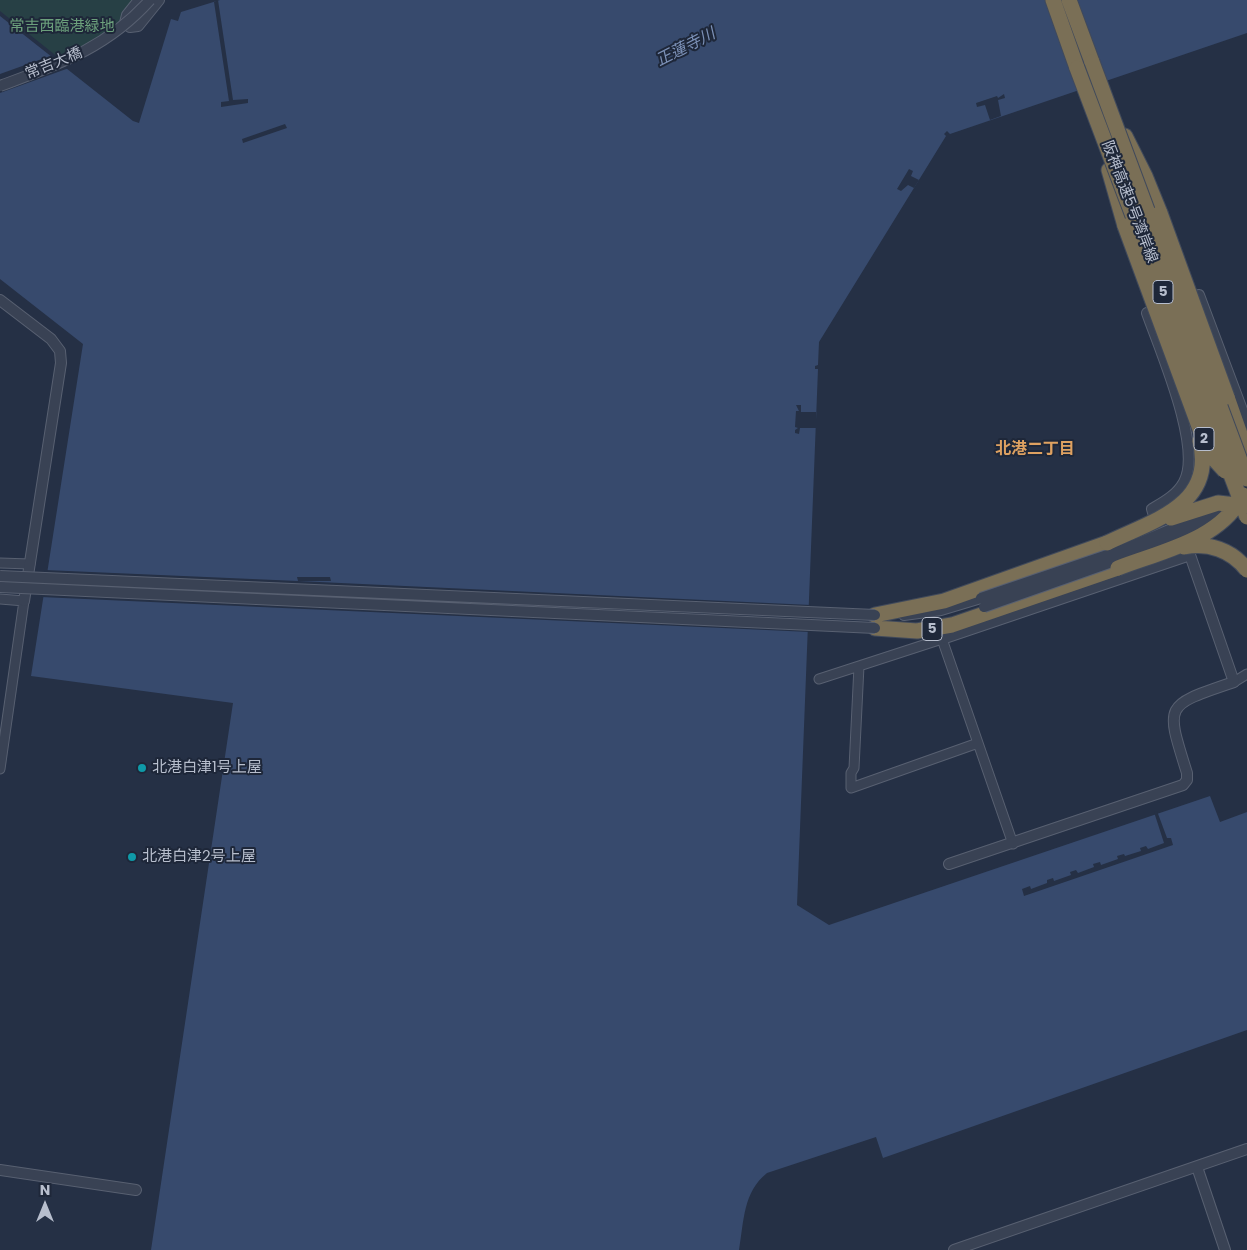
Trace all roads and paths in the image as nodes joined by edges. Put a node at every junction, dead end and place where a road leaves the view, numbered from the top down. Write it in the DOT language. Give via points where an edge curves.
graph roads {
  1 [pos="139,0"];
  2 [pos="150,0"];
  3 [pos="159,0"];
  4 [pos="1053,0"];
  5 [pos="1069,0"];
  6 [pos="0,86"];
  7 [pos="1109,106"];
  8 [pos="1094,112"];
  9 [pos="0,300"];
  10 [pos="1182,380"];
  11 [pos="1229,390"];
  12 [pos="1178,401"];
  13 [pos="1247,423"];
  14 [pos="1247,438"];
  15 [pos="1247,454"];
  16 [pos="1247,468"];
  17 [pos="1247,479"];
  18 [pos="1247,483"];
  19 [pos="1243,504"];
  20 [pos="1247,517"];
  21 [pos="1212,526"];
  22 [pos="1107,543"];
  23 [pos="1190,555"];
  24 [pos="0,563"];
  25 [pos="1168,563"];
  26 [pos="30,564"];
  27 [pos="1118,568"];
  28 [pos="1247,570"];
  29 [pos="0,576"];
  30 [pos="0,587"];
  31 [pos="0,599"];
  32 [pos="24,601"];
  33 [pos="875,621"];
  34 [pos="942,639"];
  35 [pos="859,666"];
  36 [pos="1247,674"];
  37 [pos="819,679"];
  38 [pos="1234,682"];
  39 [pos="978,743"];
  40 [pos="0,768"];
  41 [pos="1013,844"];
  42 [pos="949,864"];
  43 [pos="1247,1150"];
  44 [pos="1197,1167"];
  45 [pos="0,1170"];
  46 [pos="136,1190"];
  47 [pos="954,1250"];
  48 [pos="1225,1250"];
  1 -- 3 [label="street" via="126,18 130,27 138,26"];
  2 -- 6 [label="street, 常吉大橋, bridge" via="120,29 82,54"];
  4 -- 8 [label="highway, 阪神高速5号湾岸線 / 5, bridge"];
  5 -- 7 [label="highway, 阪神高速5号湾岸線 / 5, bridge"];
  7 -- 11 [label="highway, 5, bridge" via="1145,176"];
  7 -- 17 [label="highway, 阪神高速5号湾岸線 / 5, bridge"];
  8 -- 10 [label="highway, 5, bridge" via="1125,226"];
  8 -- 19 [label="highway, 阪神高速5号湾岸線 / 5, bridge"];
  9 -- 26 [label="street" via="51,339 60,351 61,363"];
  10 -- 18 [label="highway, 2, bridge" via="1214,459 1228,473"];
  10 -- 22 [label="highway, 5, bridge" via="1202,449 1198,484 1178,508"];
  11 -- 12 [label="street"];
  11 -- 12 [label="street" via="1199,295 1147,313"];
  11 -- 13 [label="street"];
  11 -- 14 [label="highway"];
  11 -- 15 [label="highway, 5"];
  12 -- 25 [label="street" via="1189,445 1189,469 1175,493 1152,509"];
  16 -- 19 [label="street"];
  18 -- 19 [label="highway, 5, bridge"];
  19 -- 20 [label="highway, 阪神高速5号湾岸線 / 5, bridge"];
  19 -- 21 [label="street"];
  19 -- 21 [label="street"];
  19 -- 22 [label="highway, 5, bridge" via="1209,505"];
  19 -- 27 [label="highway, 5, bridge" via="1211,531"];
  19 -- 33 [label="street, bridge" via="1126,558 964,614 921,625"];
  21 -- 23 [label="street"];
  22 -- 33 [label="highway, 5" via="944,601"];
  23 -- 25 [label="street"];
  23 -- 38 [label="street"];
  24 -- 26 [label="street"];
  25 -- 34 [label="street"];
  26 -- 32 [label="street"];
  27 -- 28 [label="highway, 5, bridge" via="1202,545 1230,554"];
  27 -- 33 [label="highway, 5" via="952,625 917,631"];
  29 -- 33 [label="street, bridge"];
  30 -- 33 [label="street, bridge"];
  31 -- 32 [label="street"];
  32 -- 40 [label="street"];
  34 -- 35 [label="street"];
  34 -- 39 [label="street"];
  35 -- 37 [label="street"];
  35 -- 39 [label="street" via="851,788"];
  36 -- 38 [label="street"];
  38 -- 41 [label="street" via="1189,697 1176,708 1174,730 1187,773 1187,780 1182,785"];
  39 -- 41 [label="street"];
  41 -- 42 [label="street"];
  43 -- 44 [label="street"];
  44 -- 47 [label="street"];
  44 -- 48 [label="street"];
  45 -- 46 [label="street"];
}
